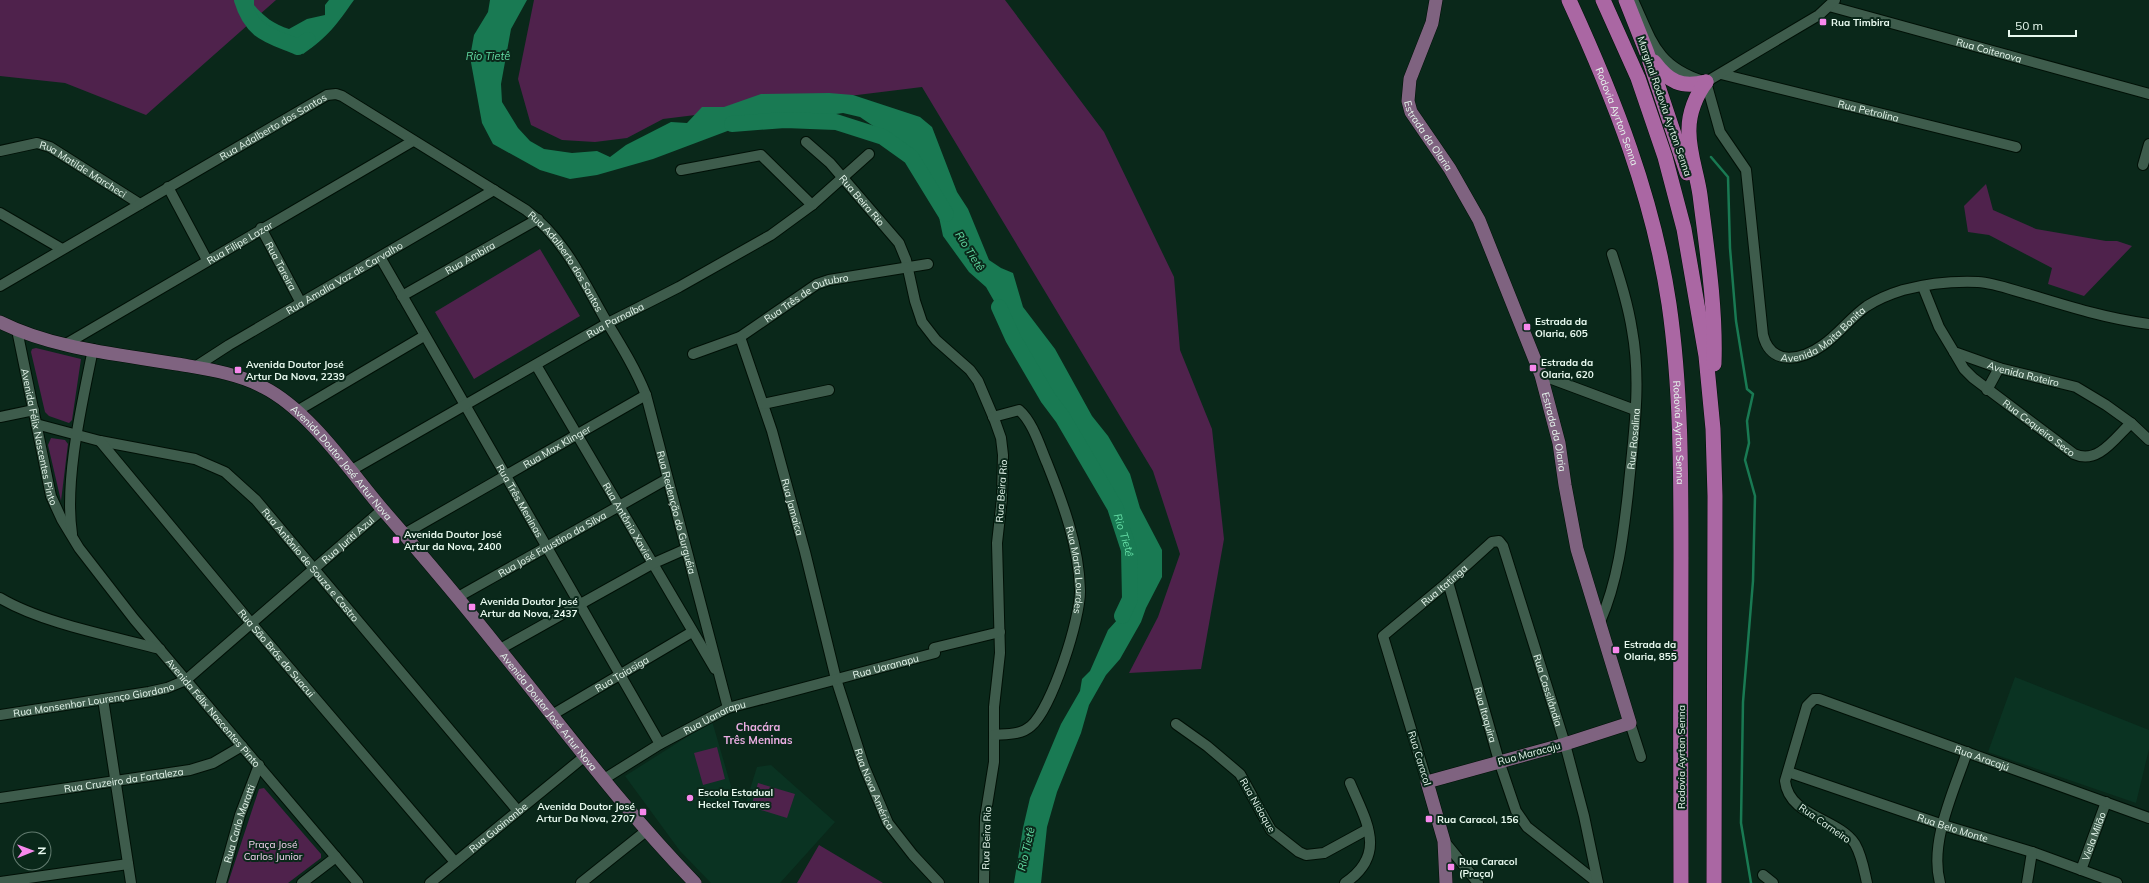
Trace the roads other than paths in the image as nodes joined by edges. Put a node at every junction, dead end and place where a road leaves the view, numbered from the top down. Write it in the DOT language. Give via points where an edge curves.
graph roads {
  1 [pos="1436,0"];
  2 [pos="1569,0"];
  3 [pos="1603,0"];
  4 [pos="1626,0"];
  5 [pos="1634,0"];
  6 [pos="1832,3"];
  7 [pos="1647,53"];
  8 [pos="1721,74"];
  9 [pos="1706,82"];
  10 [pos="2149,94"];
  11 [pos="413,141"];
  12 [pos="806,142"];
  13 [pos="2149,144"];
  14 [pos="2016,147"];
  15 [pos="0,151"];
  16 [pos="869,154"];
  17 [pos="2143,165"];
  18 [pos="681,170"];
  19 [pos="844,178"];
  20 [pos="168,187"];
  21 [pos="494,190"];
  22 [pos="140,204"];
  23 [pos="812,205"];
  24 [pos="0,213"];
  25 [pos="1701,213"];
  26 [pos="538,219"];
  27 [pos="261,228"];
  28 [pos="62,249"];
  29 [pos="1612,254"];
  30 [pos="380,257"];
  31 [pos="207,260"];
  32 [pos="928,264"];
  33 [pos="907,268"];
  34 [pos="0,286"];
  35 [pos="1923,287"];
  36 [pos="402,296"];
  37 [pos="302,304"];
  38 [pos="0,322"];
  39 [pos="608,323"];
  40 [pos="2149,324"];
  41 [pos="17,330"];
  42 [pos="424,336"];
  43 [pos="740,337"];
  44 [pos="66,344"];
  45 [pos="93,349"];
  46 [pos="1954,352"];
  47 [pos="693,354"];
  48 [pos="536,365"];
  49 [pos="195,367"];
  50 [pos="1999,368"];
  51 [pos="1541,375"];
  52 [pos="829,390"];
  53 [pos="1987,390"];
  54 [pos="646,394"];
  55 [pos="763,404"];
  56 [pos="465,406"];
  57 [pos="34,410"];
  58 [pos="1635,410"];
  59 [pos="297,411"];
  60 [pos="0,417"];
  61 [pos="993,417"];
  62 [pos="2131,423"];
  63 [pos="36,424"];
  64 [pos="1713,429"];
  65 [pos="577,433"];
  66 [pos="78,436"];
  67 [pos="2149,440"];
  68 [pos="100,441"];
  69 [pos="350,471"];
  70 [pos="505,475"];
  71 [pos="667,479"];
  72 [pos="618,505"];
  73 [pos="383,509"];
  74 [pos="404,534"];
  75 [pos="72,538"];
  76 [pos="1503,546"];
  77 [pos="546,547"];
  78 [pos="686,549"];
  79 [pos="652,564"];
  80 [pos="314,569"];
  81 [pos="1448,582"];
  82 [pos="458,597"];
  83 [pos="0,598"];
  84 [pos="579,604"];
  85 [pos="1600,622"];
  86 [pos="252,623"];
  87 [pos="692,632"];
  88 [pos="1000,632"];
  89 [pos="1383,636"];
  90 [pos="160,649"];
  91 [pos="500,649"];
  92 [pos="621,675"];
  93 [pos="721,679"];
  94 [pos="186,680"];
  95 [pos="836,680"];
  96 [pos="103,699"];
  97 [pos="1814,699"];
  98 [pos="728,708"];
  99 [pos="0,715"];
  100 [pos="552,715"];
  101 [pos="1630,723"];
  102 [pos="1176,724"];
  103 [pos="994,735"];
  104 [pos="660,744"];
  105 [pos="1565,744"];
  106 [pos="242,746"];
  107 [pos="1967,752"];
  108 [pos="585,756"];
  109 [pos="1641,757"];
  110 [pos="1499,761"];
  111 [pos="259,765"];
  112 [pos="1788,772"];
  113 [pos="604,779"];
  114 [pos="115,780"];
  115 [pos="1427,782"];
  116 [pos="1350,783"];
  117 [pos="0,798"];
  118 [pos="2106,802"];
  119 [pos="518,811"];
  120 [pos="2149,818"];
  121 [pos="1943,825"];
  122 [pos="1368,829"];
  123 [pos="646,830"];
  124 [pos="1444,841"];
  125 [pos="2032,852"];
  126 [pos="336,857"];
  127 [pos="456,862"];
  128 [pos="128,864"];
  129 [pos="2081,870"];
  130 [pos="1763,874"];
  131 [pos="2099,880"];
  132 [pos="0,882"];
  133 [pos="131,883"];
  134 [pos="221,883"];
  135 [pos="302,883"];
  136 [pos="358,883"];
  137 [pos="430,883"];
  138 [pos="581,883"];
  139 [pos="695,883"];
  140 [pos="939,883"];
  141 [pos="984,883"];
  142 [pos="1345,883"];
  143 [pos="1446,883"];
  144 [pos="1478,883"];
  145 [pos="1598,883"];
  146 [pos="1681,883"];
  147 [pos="1714,883"];
  148 [pos="1773,883"];
  149 [pos="1867,883"];
  150 [pos="1940,883"];
  151 [pos="2027,883"];
  152 [pos="2117,883"];
  1 -- 51 [label="main road, Estrada da Olaria" via="1432,22 1410,79 1408,101 1411,112 1450,169 1479,220"];
  2 -- 146 [label="highway, Rodovia Ayrton Senna" via="1621,120 1635,162 1656,238 1669,304 1677,387 1681,488"];
  3 -- 64 [label="highway" via="1638,78 1665,156 1684,229 1705,348"];
  4 -- 7 [label="highway, Marginal Rodovia Ayrton Senna"];
  5 -- 9 [label="street, Marginal Rodovia Ayrton Senna" via="1662,57 1671,66"];
  6 -- 8 [label="street" via="1819,16"];
  6 -- 10 [label="street, Rua Coitenova"];
  7 -- 9 [label="highway" via="1668,79 1693,85"];
  7 -- 25 [label="highway, Marginal Rodovia Ayrton Senna"];
  8 -- 9 [label="street"];
  8 -- 14 [label="street, Rua Petrolina"];
  9 -- 25 [label="highway" via="1694,105 1689,128"];
  9 -- 35 [label="street, Avenida Moita Bonita" via="1720,132 1746,170 1763,335 1772,352 1785,359 1813,351 1883,297"];
  11 -- 20 [label="street, Rua Adalberto dos Santos" via="342,96 332,94"];
  11 -- 21 [label="street, Rua Adalberto dos Santos"];
  11 -- 27 [label="street, Rua Filipe Lazar"];
  12 -- 19 [label="street, Rua Beira Rio"];
  13 -- 17 [label="street"];
  15 -- 22 [label="street, Rua Matilde Marcheci" via="37,143 50,147"];
  16 -- 19 [label="street, Rua Parnaíba"];
  18 -- 23 [label="street" via="761,155"];
  19 -- 23 [label="street, Rua Parnaíba"];
  19 -- 33 [label="street, Rua Beira Rio" via="895,238 903,251"];
  20 -- 22 [label="street, Rua Adalberto dos Santos"];
  20 -- 31 [label="street"];
  21 -- 26 [label="street, Rua Adalberto dos Santos"];
  21 -- 30 [label="street, Rua Amalia Vaz de Carvalho"];
  22 -- 28 [label="street, Rua Adalberto dos Santos"];
  23 -- 39 [label="street, Rua Parnaíba" via="762,240"];
  24 -- 28 [label="street"];
  25 -- 64 [label="highway" via="1715,340"];
  26 -- 36 [label="street, Rua Ambira"];
  26 -- 39 [label="street, Rua Adalberto dos Santos" via="568,254"];
  27 -- 31 [label="street, Rua Filipe Lazar"];
  27 -- 37 [label="street, Rua Tareira"];
  28 -- 34 [label="street, Rua Adalberto dos Santos"];
  29 -- 58 [label="street, Rua Rosalina" via="1632,331 1636,362"];
  30 -- 36 [label="street, Rua Três Meninas"];
  30 -- 37 [label="street, Rua Amalia Vaz de Carvalho"];
  31 -- 44 [label="street, Rua Filipe Lazar"];
  32 -- 33 [label="street, Rua Três de Outubro"];
  33 -- 43 [label="street, Rua Três de Outubro" via="839,278 817,284"];
  33 -- 61 [label="street, Rua Beira Rio" via="922,322 936,340 970,370 978,381"];
  35 -- 40 [label="street, Avenida Moita Bonita" via="1979,282 2116,320"];
  35 -- 46 [label="street" via="1939,327"];
  36 -- 42 [label="street, Rua Três Meninas"];
  37 -- 49 [label="street, Rua Amalia Vaz de Carvalho"];
  38 -- 41 [label="main road, Avenida Doutor José Artur Nova"];
  39 -- 48 [label="street, Rua Parnaíba"];
  39 -- 54 [label="street, Rua Redenção do Gurguéia"];
  41 -- 44 [label="main road, Avenida Doutor José Artur Nova"];
  41 -- 57 [label="street, Avenida Félix Nascentes Pinto"];
  42 -- 56 [label="street, Rua Três Meninas"];
  42 -- 59 [label="street"];
  43 -- 47 [label="street, Rua Três de Outubro"];
  43 -- 55 [label="street, Rua Jamaica"];
  44 -- 45 [label="main road, Avenida Doutor José Artur Nova"];
  45 -- 49 [label="main road, Avenida Doutor José Artur Nova"];
  45 -- 66 [label="street, Avenida Félix Nascentes Pinto"];
  46 -- 50 [label="street, Avenida Roteiro"];
  46 -- 53 [label="street, Rua Coqueiro Seco" via="1964,369"];
  48 -- 56 [label="street, Rua Parnaíba"];
  48 -- 65 [label="street, Rua Antônio Xavier"];
  49 -- 59 [label="main road, Avenida Doutor José Artur Nova" via="253,382 281,398"];
  50 -- 53 [label="street"];
  50 -- 62 [label="street, Avenida Roteiro" via="2076,387 2094,396"];
  51 -- 58 [label="street"];
  51 -- 85 [label="main road, Estrada da Olaria" via="1559,443 1578,549"];
  52 -- 55 [label="street"];
  53 -- 62 [label="street, Rua Coqueiro Seco" via="2082,458 2099,454"];
  54 -- 65 [label="street, Rua Max Klinger"];
  54 -- 71 [label="street, Rua Redenção do Gurguéia"];
  55 -- 95 [label="street, Rua Jamaica" via="805,552"];
  56 -- 69 [label="street, Rua Parnaíba"];
  56 -- 70 [label="street, Rua Três Meninas"];
  57 -- 60 [label="street"];
  57 -- 63 [label="street, Avenida Félix Nascentes Pinto"];
  58 -- 85 [label="street, Rua Rosalina" via="1633,451 1620,554 1613,588"];
  59 -- 69 [label="main road, Avenida Doutor José Artur Nova"];
  61 -- 88 [label="street, Rua Beira Rio" via="1001,438 1003,455 997,543"];
  61 -- 103 [label="street, Rua Marta Lourdes" via="1017,410 1022,413 1038,440 1067,516 1076,558 1080,596 1059,673 1040,714 1033,725 1025,730"];
  62 -- 67 [label="street, Avenida Roteiro"];
  63 -- 66 [label="street, Rua Antônio de Souza e Castro"];
  63 -- 75 [label="street, Avenida Félix Nascentes Pinto" via="51,496"];
  64 -- 147 [label="highway"];
  65 -- 70 [label="street, Rua Max Klinger"];
  65 -- 72 [label="street, Rua Antônio Xavier"];
  66 -- 68 [label="street, Rua Antônio de Souza e Castro"];
  66 -- 75 [label="street, Avenida Félix Nascentes Pinto" via="69,508"];
  68 -- 80 [label="street, Rua Antônio de Souza e Castro" via="195,459 225,472 256,500"];
  68 -- 86 [label="street, Rua São Brás do Suacui"];
  69 -- 73 [label="main road, Avenida Doutor José Artur Nova"];
  70 -- 74 [label="street, Rua Max Klinger"];
  70 -- 77 [label="street, Rua Três Meninas"];
  71 -- 72 [label="street, Rua José Faustino da Silva"];
  71 -- 78 [label="street, Rua Redenção do Gurguéia"];
  72 -- 77 [label="street, Rua José Faustino da Silva"];
  72 -- 79 [label="street, Rua Antônio Xavier"];
  73 -- 74 [label="main road, Avenida Doutor José Artur Nova"];
  73 -- 80 [label="street, Rua Juriti Azul"];
  74 -- 82 [label="main road, Avenida Doutor José Artur Nova"];
  75 -- 90 [label="street, Avenida Félix Nascentes Pinto" via="100,578"];
  76 -- 81 [label="street, Rua Itatinga" via="1499,541 1492,542"];
  76 -- 105 [label="street, Rua Cassilândia"];
  77 -- 82 [label="street, Rua José Faustino da Silva"];
  77 -- 84 [label="street, Rua Três Meninas"];
  78 -- 79 [label="street"];
  78 -- 93 [label="street, Rua Redenção do Gurguéia"];
  79 -- 84 [label="street"];
  79 -- 87 [label="street, Rua Antônio Xavier"];
  80 -- 86 [label="street, Rua Juriti Azul"];
  80 -- 119 [label="street, Rua Antônio de Souza e Castro"];
  81 -- 89 [label="street, Rua Itatinga"];
  81 -- 110 [label="street, Rua Itaquira"];
  82 -- 91 [label="main road, Avenida Doutor José Artur Nova"];
  83 -- 90 [label="street" via="43,617"];
  84 -- 91 [label="street"];
  84 -- 92 [label="street, Rua Três Meninas"];
  85 -- 101 [label="main road, Estrada da Olaria"];
  86 -- 94 [label="street, Rua Juriti Azul"];
  86 -- 127 [label="street, Rua São Brás do Suacui"];
  87 -- 92 [label="street, Rua Taiasiga"];
  87 -- 93 [label="street, Rua Antônio Xavier"];
  88 -- 95 [label="street, Rua Uaranapu"];
  88 -- 103 [label="street, Rua Beira Rio"];
  89 -- 115 [label="street, Rua Caracol"];
  90 -- 94 [label="street, Avenida Félix Nascentes Pinto"];
  91 -- 100 [label="main road, Avenida Doutor José Artur Nova"];
  92 -- 100 [label="street, Rua Taiasiga"];
  92 -- 104 [label="street, Rua Três Meninas"];
  93 -- 98 [label="street, Rua Redenção do Gurguéia"];
  94 -- 96 [label="street, Rua Monsenhor Lourenço Giordano" via="161,689"];
  94 -- 106 [label="street, Avenida Félix Nascentes Pinto"];
  95 -- 98 [label="street, Rua Uanarapu"];
  95 -- 140 [label="street, Rua Nova América" via="881,809 897,836"];
  96 -- 99 [label="street, Rua Monsenhor Lourenço Giordano"];
  96 -- 114 [label="street"];
  97 -- 107 [label="street, Rua Aracajú"];
  97 -- 112 [label="street, Rua Carneiro" via="1807,706"];
  98 -- 104 [label="street, Rua Uanarapu"];
  100 -- 108 [label="main road, Avenida Doutor José Artur Nova"];
  101 -- 105 [label="main road, Rua Maracaju"];
  101 -- 109 [label="street"];
  102 -- 122 [label="street, Rua Nidaque" via="1240,774 1271,830 1299,852 1306,855 1324,853"];
  103 -- 141 [label="street, Rua Beira Rio" via="994,762 985,818"];
  104 -- 113 [label="street, Rua Uanarapu"];
  105 -- 110 [label="main road, Rua Maracaju"];
  105 -- 145 [label="street, Rua Cassilândia"];
  106 -- 111 [label="street, Avenida Félix Nascentes Pinto"];
  106 -- 114 [label="street, Rua Cruzeiro da Fortaleza" via="220,759 196,768"];
  107 -- 118 [label="street, Rua Aracajú"];
  107 -- 121 [label="street"];
  108 -- 113 [label="main road, Avenida Doutor José Artur Nova"];
  108 -- 119 [label="street, Rua Guainanbe"];
  110 -- 115 [label="main road, Rua Maracaju"];
  110 -- 145 [label="street, Rua Itaquira" via="1521,820"];
  111 -- 126 [label="street, Avenida Félix Nascentes Pinto"];
  111 -- 134 [label="street, Rua Carlo Maratti" via="240,815"];
  112 -- 121 [label="street, Rua Belo Monte"];
  112 -- 149 [label="street, Rua Carneiro" via="1785,781 1790,797 1801,808 1838,830 1854,843 1861,858"];
  113 -- 123 [label="main road, Avenida Doutor José Artur Nova"];
  114 -- 117 [label="street, Rua Cruzeiro da Fortaleza"];
  114 -- 128 [label="street"];
  115 -- 124 [label="main road, Rua Caracol"];
  116 -- 122 [label="street"];
  118 -- 120 [label="street, Rua Aracajú"];
  118 -- 129 [label="street, Viela Milão"];
  119 -- 127 [label="street, Rua Guainanbe"];
  121 -- 125 [label="street, Rua Belo Monte"];
  121 -- 150 [label="street" via="1937,855"];
  122 -- 142 [label="street" via="1371,848 1369,857 1362,868"];
  123 -- 138 [label="street"];
  123 -- 139 [label="main road, Avenida Doutor José Artur Nova"];
  124 -- 143 [label="main road, Rua Caracol"];
  124 -- 144 [label="street"];
  125 -- 129 [label="street, Rua Belo Monte"];
  125 -- 151 [label="street"];
  126 -- 135 [label="street"];
  126 -- 136 [label="street, Avenida Félix Nascentes Pinto"];
  127 -- 137 [label="street, Rua Guainanbe"];
  128 -- 132 [label="street"];
  128 -- 133 [label="street"];
  129 -- 131 [label="street, Rua Belo Monte"];
  130 -- 148 [label="street"];
  131 -- 152 [label="street, Rua Belo Monte"];
}
